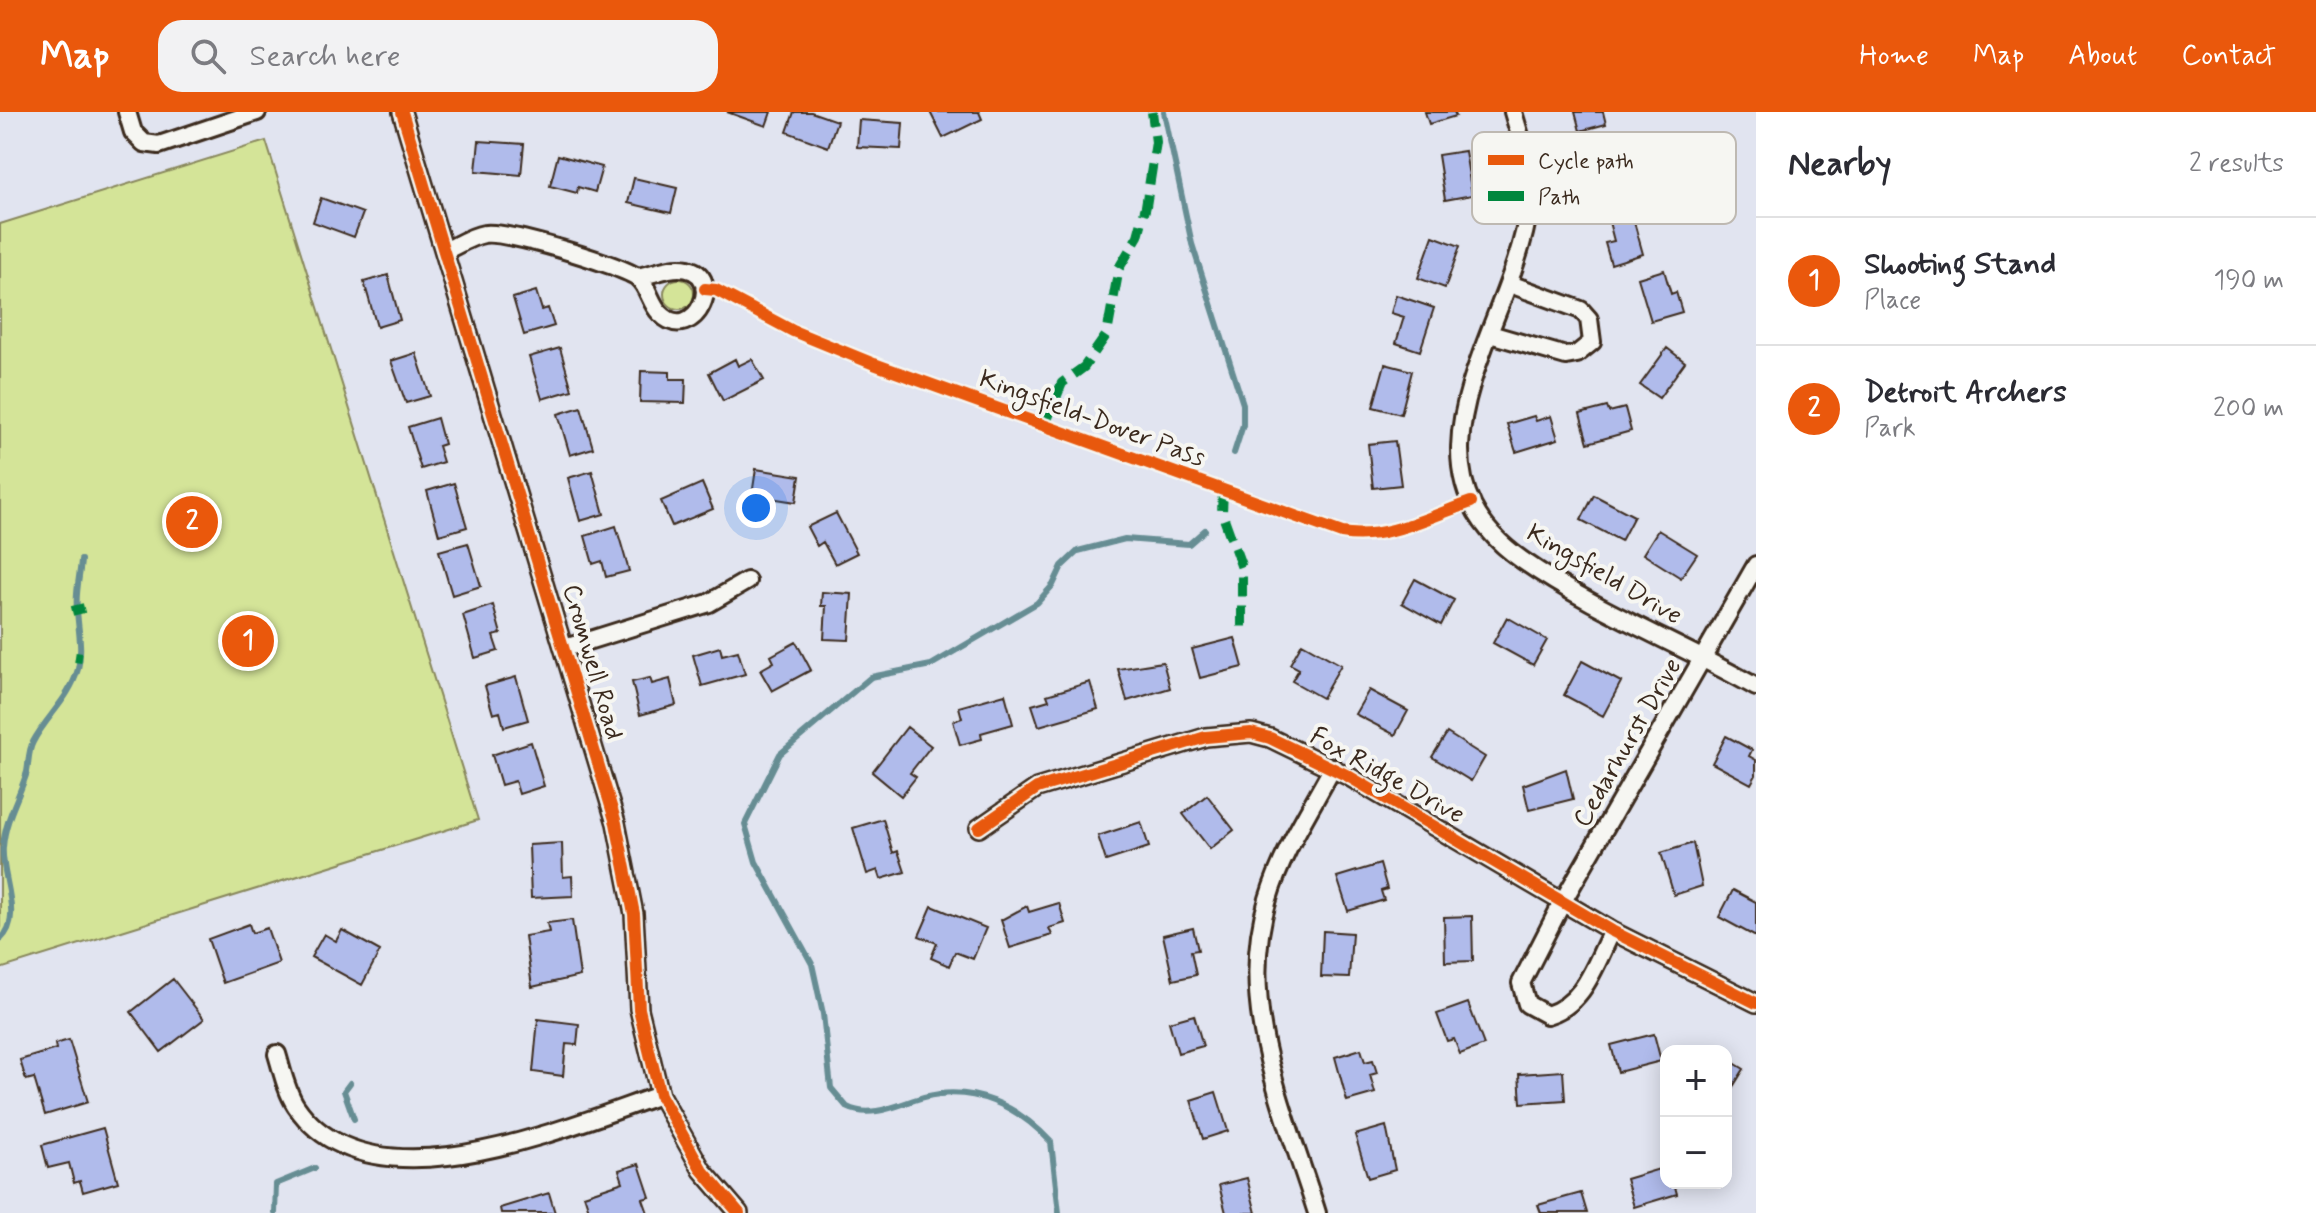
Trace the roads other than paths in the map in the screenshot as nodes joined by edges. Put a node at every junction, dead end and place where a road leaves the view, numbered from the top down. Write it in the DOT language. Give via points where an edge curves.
graph roads {
  1 [pos="127,112"];
  2 [pos="257,112"];
  3 [pos="402,112"];
  4 [pos="1513,112"];
  5 [pos="1518,132"];
  6 [pos="1524,224"];
  7 [pos="445,251"];
  8 [pos="637,277"];
  9 [pos="1510,284"];
  10 [pos="1490,334"];
  11 [pos="1756,565"];
  12 [pos="747,581"];
  13 [pos="565,648"];
  14 [pos="1705,658"];
  15 [pos="1756,687"];
  16 [pos="1333,767"];
  17 [pos="979,828"];
  18 [pos="1563,901"];
  19 [pos="1612,931"];
  20 [pos="1756,1003"];
  21 [pos="277,1054"];
  22 [pos="660,1095"];
  23 [pos="739,1213"];
  24 [pos="1317,1213"];
  1 -- 2 [label="street" via="133,132 144,143 159,145"];
  3 -- 7 [label="street, Cromwell Road"];
  4 -- 5 [label="street, Kingsfield Drive"];
  6 -- 9 [label="street, Kingsfield Drive"];
  7 -- 8 [label="street" via="483,234 519,236"];
  7 -- 13 [label="street, Cromwell Road"];
  9 -- 10 [label="street, Kingsfield Drive"];
  9 -- 10 [label="street" via="1581,310 1589,319 1592,342 1566,356"];
  10 -- 14 [label="street, Kingsfield Drive" via="1458,433 1463,480 1492,535 1521,560 1618,618"];
  11 -- 14 [label="street, Cedarhurst Drive"];
  12 -- 13 [label="street" via="709,603"];
  13 -- 22 [label="street, Cromwell Road" via="629,882 639,1009"];
  14 -- 15 [label="street, Kingsfield Drive"];
  14 -- 18 [label="street, Cedarhurst Drive"];
  16 -- 17 [label="street, Fox Ridge Drive" via="1251,733 1206,737 1037,788"];
  16 -- 18 [label="street, Fox Ridge Drive"];
  16 -- 24 [label="street" via="1268,898 1259,934 1257,979 1262,1033"];
  18 -- 19 [label="street, Fox Ridge Drive"];
  18 -- 19 [label="street, Cedarhurst Drive" via="1521,983 1527,1004 1547,1015 1577,1000"];
  19 -- 20 [label="street, Fox Ridge Drive"];
  21 -- 22 [label="street" via="294,1104 313,1127 340,1145 382,1161 450,1160 548,1134"];
  22 -- 23 [label="street, Cromwell Road" via="702,1170"];
}
